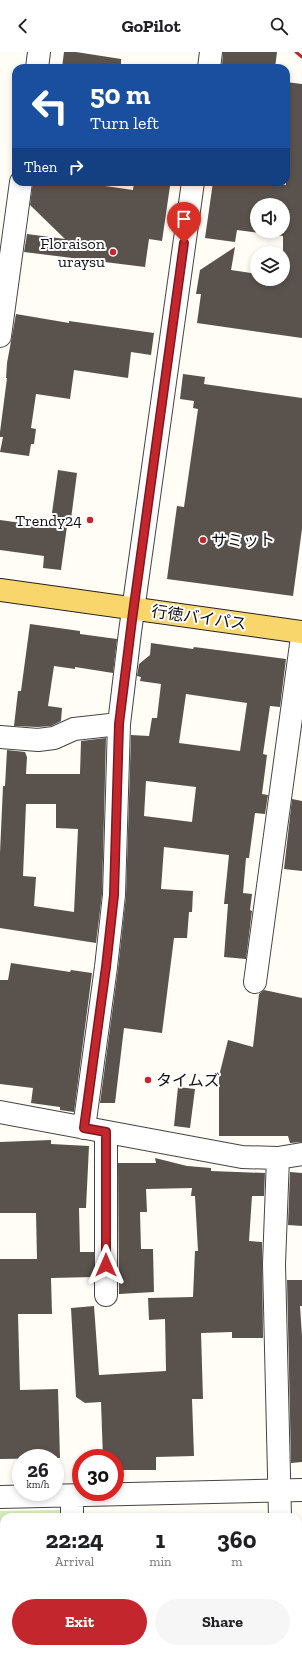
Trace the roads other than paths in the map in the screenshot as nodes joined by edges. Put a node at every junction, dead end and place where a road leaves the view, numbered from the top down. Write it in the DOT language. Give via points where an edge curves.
graph roads {
  1 [pos="39,52"];
  2 [pos="211,52"];
  3 [pos="38,64"];
  4 [pos="210,64"];
  5 [pos="20,186"];
  6 [pos="192,186"];
  7 [pos="0,336"];
  8 [pos="0,590"];
  9 [pos="133,608"];
  10 [pos="302,632"];
  11 [pos="302,636"];
  12 [pos="119,724"];
  13 [pos="0,737"];
  14 [pos="255,982"];
  15 [pos="0,1112"];
  16 [pos="84,1128"];
  17 [pos="106,1132"];
  18 [pos="302,1154"];
  19 [pos="278,1158"];
  20 [pos="106,1294"];
  21 [pos="279,1490"];
  22 [pos="302,1490"];
  23 [pos="0,1497"];
  24 [pos="72,1506"];
  25 [pos="280,1513"];
  1 -- 3 [label="street"];
  2 -- 4 [label="street"];
  5 -- 7 [label="street"];
  6 -- 9 [label="street"];
  8 -- 9 [label="main road, 行徳バイパス"];
  9 -- 10 [label="main road, 行徳バイパス"];
  9 -- 12 [label="street"];
  11 -- 14 [label="street"];
  12 -- 13 [label="street" via="74,729 54,738 38,740"];
  12 -- 16 [label="street" via="114,895"];
  15 -- 16 [label="street"];
  16 -- 17 [label="street"];
  17 -- 19 [label="street" via="242,1157"];
  17 -- 20 [label="street"];
  18 -- 19 [label="street"];
  19 -- 21 [label="street" via="274,1264"];
  21 -- 22 [label="street"];
  21 -- 24 [label="street"];
  21 -- 25 [label="street"];
  23 -- 24 [label="street"];
}
